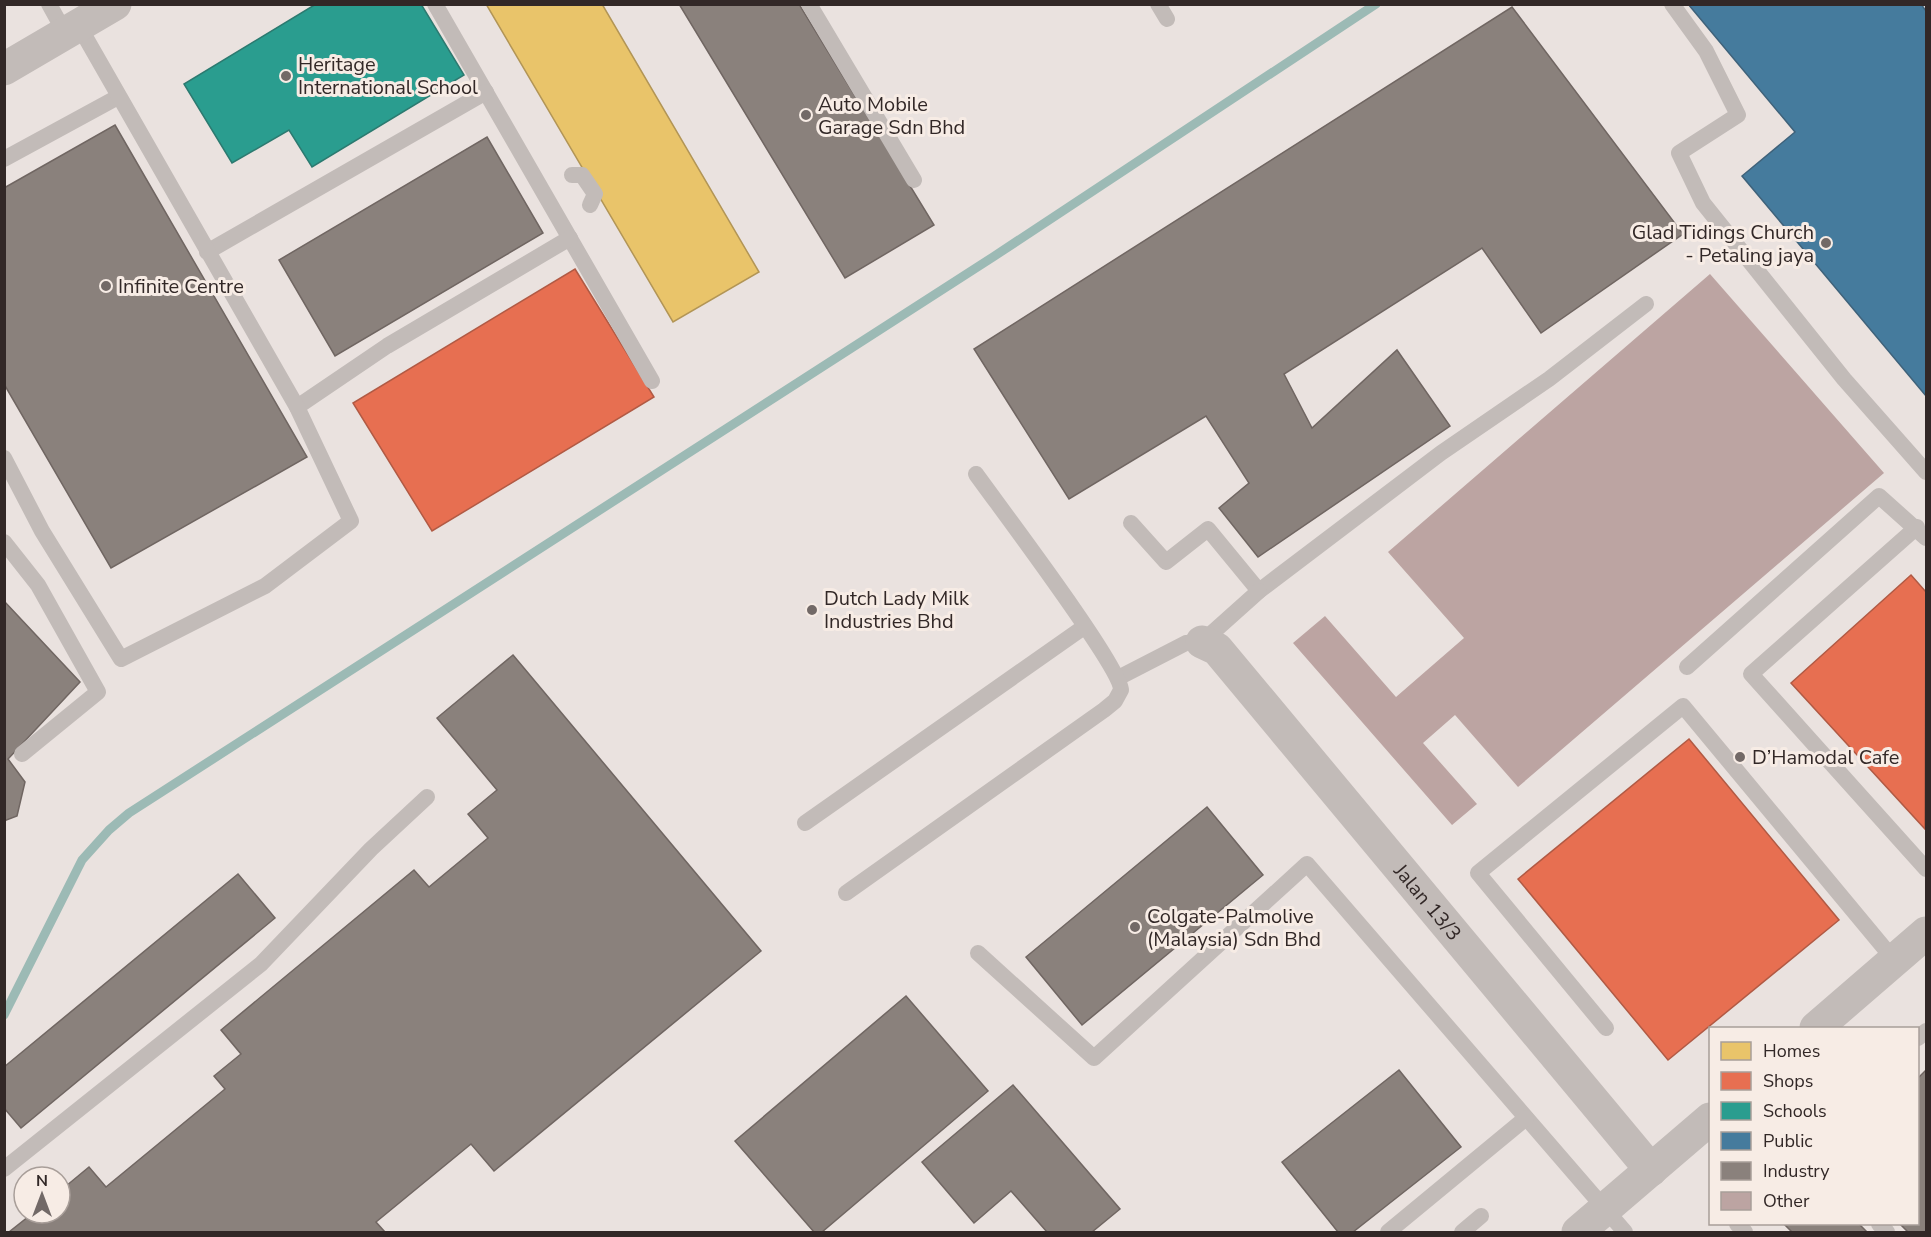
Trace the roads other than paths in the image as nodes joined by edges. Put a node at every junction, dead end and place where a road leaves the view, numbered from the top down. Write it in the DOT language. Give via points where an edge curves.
graph roads {
  1 [pos="49,4"];
  2 [pos="115,4"];
  3 [pos="435,4"];
  4 [pos="809,4"];
  5 [pos="1672,4"];
  6 [pos="72,29"];
  7 [pos="4,69"];
  8 [pos="486,92"];
  9 [pos="118,97"];
  10 [pos="4,159"];
  11 [pos="572,175"];
  12 [pos="914,180"];
  13 [pos="590,205"];
  14 [pos="570,238"];
  15 [pos="207,252"];
  16 [pos="1646,304"];
  17 [pos="652,381"];
  18 [pos="297,407"];
  19 [pos="4,458"];
  20 [pos="1926,472"];
  21 [pos="976,474"];
  22 [pos="1131,523"];
  23 [pos="1922,533"];
  24 [pos="4,542"];
  25 [pos="1259,591"];
  26 [pos="1084,627"];
  27 [pos="1202,642"];
  28 [pos="1688,667"];
  29 [pos="1118,678"];
  30 [pos="22,754"];
  31 [pos="427,797"];
  32 [pos="805,823"];
  33 [pos="1923,859"];
  34 [pos="846,893"];
  35 [pos="1926,933"];
  36 [pos="978,953"];
  37 [pos="1894,961"];
  38 [pos="1818,1027"];
  39 [pos="1606,1028"];
  40 [pos="1526,1118"];
  41 [pos="1709,1120"];
  42 [pos="4,1169"];
  43 [pos="1651,1170"];
  44 [pos="1481,1216"];
  45 [pos="1615,1221"];
  46 [pos="1388,1233"];
  47 [pos="1462,1233"];
  48 [pos="1578,1233"];
  1 -- 6 [label="lane"];
  2 -- 6 [label="street"];
  3 -- 8 [label="lane"];
  4 -- 12 [label="lane"];
  5 -- 20 [label="lane" via="1706,51 1738,116 1679,153 1703,203 1844,379"];
  6 -- 7 [label="street"];
  6 -- 9 [label="lane"];
  8 -- 14 [label="lane"];
  8 -- 15 [label="lane"];
  9 -- 10 [label="lane"];
  9 -- 15 [label="lane"];
  11 -- 13 [label="lane" via="582,175 595,194"];
  14 -- 17 [label="lane"];
  14 -- 18 [label="lane" via="387,346"];
  15 -- 18 [label="lane"];
  16 -- 25 [label="lane"];
  18 -- 19 [label="lane" via="351,521 265,586 121,659 42,531"];
  21 -- 26 [label="lane"];
  22 -- 25 [label="lane" via="1166,562 1208,529"];
  23 -- 28 [label="lane" via="1879,496"];
  23 -- 33 [label="lane" via="1751,674"];
  24 -- 30 [label="lane" via="38,585 98,692"];
  25 -- 27 [label="lane"];
  26 -- 29 [label="lane"];
  26 -- 32 [label="lane"];
  27 -- 29 [label="lane" via="1186,643"];
  27 -- 43 [label="street, Jalan 13/3" via="1217,650"];
  29 -- 34 [label="lane" via="1119,695 1109,705"];
  31 -- 42 [label="lane" via="370,849 261,964"];
  35 -- 37 [label="street"];
  36 -- 40 [label="lane" via="1094,1058 1307,864"];
  37 -- 38 [label="street"];
  37 -- 39 [label="lane" via="1683,706 1478,873"];
  40 -- 45 [label="lane"];
  40 -- 46 [label="lane"];
  41 -- 43 [label="street"];
  43 -- 45 [label="street"];
  44 -- 47 [label="lane"];
  45 -- 48 [label="street"];
}
